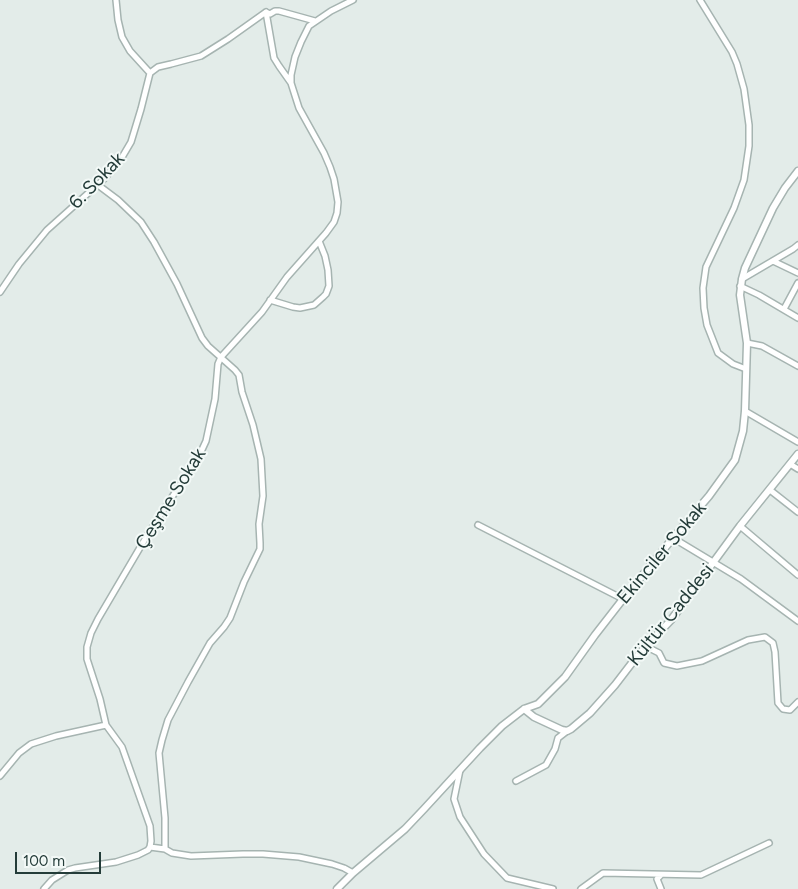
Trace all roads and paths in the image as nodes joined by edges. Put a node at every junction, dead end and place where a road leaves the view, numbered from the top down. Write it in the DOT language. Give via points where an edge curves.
graph roads {
  1 [pos="116,0"];
  2 [pos="353,0"];
  3 [pos="700,0"];
  4 [pos="266,12"];
  5 [pos="315,21"];
  6 [pos="150,73"];
  7 [pos="291,83"];
  8 [pos="798,171"];
  9 [pos="98,185"];
  10 [pos="319,242"];
  11 [pos="798,245"];
  12 [pos="773,261"];
  13 [pos="798,273"];
  14 [pos="742,279"];
  15 [pos="798,283"];
  16 [pos="740,286"];
  17 [pos="0,292"];
  18 [pos="270,300"];
  19 [pos="784,309"];
  20 [pos="798,318"];
  21 [pos="747,343"];
  22 [pos="221,357"];
  23 [pos="798,366"];
  24 [pos="746,369"];
  25 [pos="745,411"];
  26 [pos="798,442"];
  27 [pos="798,454"];
  28 [pos="790,464"];
  29 [pos="798,469"];
  30 [pos="770,490"];
  31 [pos="798,512"];
  32 [pos="478,525"];
  33 [pos="740,526"];
  34 [pos="673,538"];
  35 [pos="713,563"];
  36 [pos="798,575"];
  37 [pos="623,599"];
  38 [pos="798,621"];
  39 [pos="645,646"];
  40 [pos="798,702"];
  41 [pos="524,709"];
  42 [pos="106,726"];
  43 [pos="567,732"];
  44 [pos="460,769"];
  45 [pos="0,776"];
  46 [pos="516,781"];
  47 [pos="769,843"];
  48 [pos="150,847"];
  49 [pos="165,849"];
  50 [pos="352,873"];
  51 [pos="661,875"];
  52 [pos="44,889"];
  53 [pos="337,889"];
  54 [pos="553,889"];
  55 [pos="581,889"];
  56 [pos="661,889"];
  1 -- 6 [label="street" via="119,30 125,44"];
  2 -- 5 [label="street"];
  3 -- 24 [label="street" via="732,52 744,89 749,125 744,180 706,267 704,308 718,353"];
  4 -- 5 [label="street" via="279,11"];
  4 -- 6 [label="street" via="201,56 158,67"];
  4 -- 7 [label="street" via="274,58"];
  5 -- 7 [label="street" via="301,42 292,67"];
  6 -- 9 [label="street, 6. Sokak" via="131,142"];
  7 -- 10 [label="street" via="299,108 324,153 334,179 337,213"];
  8 -- 14 [label="street" via="773,208 744,268"];
  9 -- 17 [label="street, 6. Sokak" via="47,230"];
  9 -- 22 [label="street" via="141,222 177,284 202,338"];
  10 -- 18 [label="street" via="292,270"];
  10 -- 18 [label="street" via="328,270 326,294 314,305 300,308"];
  11 -- 12 [label="street"];
  12 -- 13 [label="street"];
  12 -- 14 [label="street"];
  14 -- 16 [label="street"];
  15 -- 19 [label="street"];
  16 -- 19 [label="street"];
  16 -- 21 [label="street, Ekinciler Sokak"];
  18 -- 22 [label="street" via="252,325"];
  19 -- 20 [label="street"];
  21 -- 23 [label="street" via="762,346"];
  21 -- 24 [label="street, Ekinciler Sokak"];
  22 -- 42 [label="street, Çeşme Sokak" via="206,441 200,454 148,534 91,633 88,659"];
  22 -- 49 [label="street" via="239,375 259,447 263,479 260,549 230,618 210,643 165,729 159,753"];
  24 -- 25 [label="street, Ekinciler Sokak"];
  25 -- 26 [label="street"];
  25 -- 34 [label="street, Ekinciler Sokak" via="735,460"];
  27 -- 28 [label="street, Kültür Caddesi"];
  28 -- 29 [label="street"];
  28 -- 30 [label="street, Kültür Caddesi"];
  30 -- 31 [label="street"];
  30 -- 33 [label="street, Kültür Caddesi"];
  32 -- 37 [label="street"];
  33 -- 35 [label="street, Kültür Caddesi"];
  33 -- 36 [label="street"];
  34 -- 35 [label="street"];
  34 -- 37 [label="street, Ekinciler Sokak"];
  35 -- 38 [label="street" via="741,579"];
  35 -- 39 [label="street, Kültür Caddesi" via="670,620"];
  37 -- 41 [label="street, Ekinciler Sokak" via="565,677 538,704"];
  39 -- 40 [label="street" via="659,653 664,663 677,666 702,661 748,640 765,637 773,643 775,652 778,703 783,709 790,710"];
  39 -- 43 [label="street, Kültür Caddesi" via="603,700"];
  41 -- 43 [label="street"];
  41 -- 44 [label="street, Ekinciler Sokak" via="502,726"];
  42 -- 45 [label="street" via="32,744 19,753"];
  42 -- 48 [label="street, Çeşme Sokak" via="122,747 150,826"];
  43 -- 46 [label="street" via="558,738 546,765"];
  44 -- 50 [label="street, Ekinciler Sokak" via="405,829"];
  44 -- 54 [label="street" via="454,799 460,817 484,854 507,878"];
  47 -- 51 [label="street" via="701,875"];
  48 -- 49 [label="street"];
  48 -- 52 [label="street" via="138,856 68,870"];
  49 -- 50 [label="street" via="190,856 292,856 332,864"];
  50 -- 53 [label="street, Ekinciler Sokak"];
  51 -- 55 [label="street" via="603,873"];
  51 -- 56 [label="street" via="657,880"];
}
